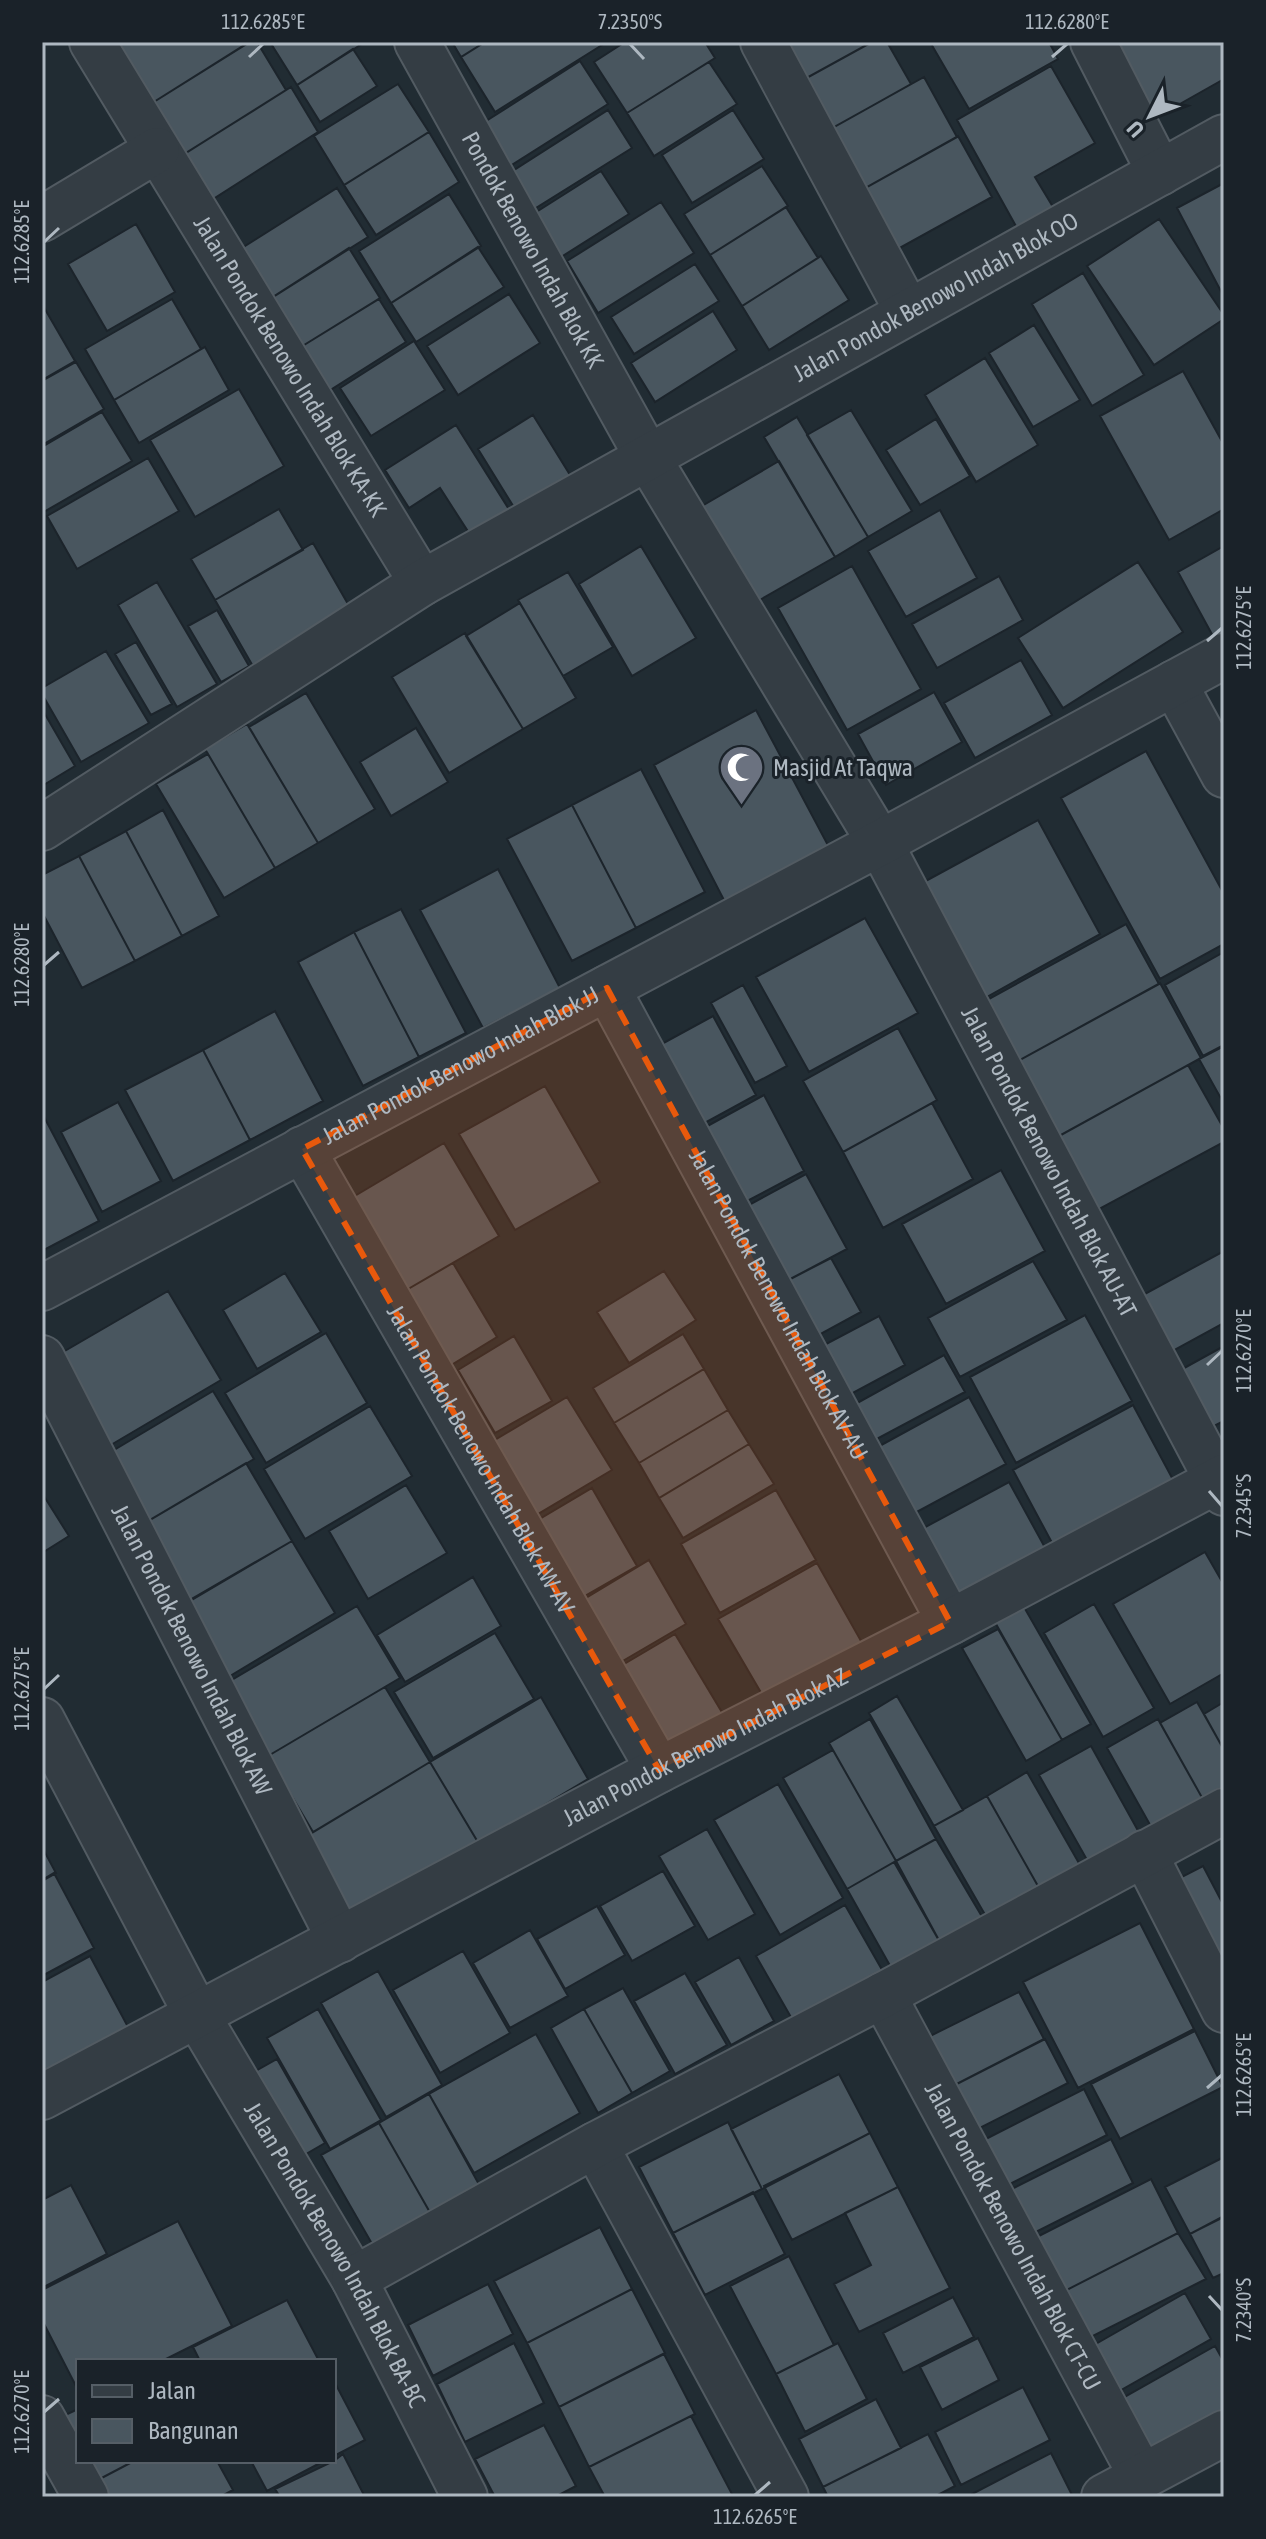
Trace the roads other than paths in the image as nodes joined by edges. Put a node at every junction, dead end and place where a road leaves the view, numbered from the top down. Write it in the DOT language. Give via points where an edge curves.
graph roads {
  1 [pos="92,42"];
  2 [pos="417,42"];
  3 [pos="763,42"];
  4 [pos="1093,42"];
  5 [pos="1224,137"];
  6 [pos="157,150"];
  7 [pos="1160,173"];
  8 [pos="42,219"];
  9 [pos="908,312"];
  10 [pos="648,458"];
  11 [pos="422,583"];
  12 [pos="1224,656"];
  13 [pos="1174,683"];
  14 [pos="1224,775"];
  15 [pos="42,828"];
  16 [pos="880,843"];
  17 [pos="607,988"];
  18 [pos="302,1149"];
  19 [pos="42,1288"];
  20 [pos="42,1358"];
  21 [pos="1222,1483"];
  22 [pos="950,1622"];
  23 [pos="42,1720"];
  24 [pos="659,1770"];
  25 [pos="1224,1811"];
  26 [pos="1144,1853"];
  27 [pos="340,1940"];
  28 [pos="883,1995"];
  29 [pos="1224,2010"];
  30 [pos="197,2015"];
  31 [pos="42,2097"];
  32 [pos="595,2145"];
  33 [pos="354,2279"];
  34 [pos="42,2418"];
  35 [pos="1224,2433"];
  36 [pos="1142,2477"];
  37 [pos="781,2496"];
  38 [pos="86,2497"];
  39 [pos="465,2497"];
  40 [pos="1104,2497"];
  1 -- 6 [label="street, Jalan Pondok Benowo Indah Blok KA-KK"];
  2 -- 10 [label="street, Pondok Benowo Indah Blok KK"];
  3 -- 9 [label="street"];
  4 -- 7 [label="street"];
  5 -- 7 [label="street, Jalan Pondok Benowo Indah Blok OO"];
  6 -- 8 [label="street"];
  6 -- 11 [label="street, Jalan Pondok Benowo Indah Blok KA-KK"];
  7 -- 9 [label="street, Jalan Pondok Benowo Indah Blok OO"];
  9 -- 10 [label="street, Jalan Pondok Benowo Indah Blok OO"];
  10 -- 11 [label="street"];
  10 -- 16 [label="street, Pondok Benowo Indah Blok KK"];
  11 -- 15 [label="street"];
  12 -- 13 [label="street"];
  13 -- 14 [label="street"];
  13 -- 16 [label="street"];
  16 -- 17 [label="street, Jalan Pondok Benowo Indah Blok JJ"];
  16 -- 21 [label="street, Jalan Pondok Benowo Indah Blok AU-AT"];
  17 -- 18 [label="street, Jalan Pondok Benowo Indah Blok JJ"];
  17 -- 22 [label="street, Jalan Pondok Benowo Indah Blok AV-AU"];
  18 -- 19 [label="street, Jalan Pondok Benowo Indah Blok JJ"];
  18 -- 24 [label="street, Jalan Pondok Benowo Indah Blok AW-AV"];
  20 -- 27 [label="street, Jalan Pondok Benowo Indah Blok AW"];
  21 -- 22 [label="street, Jalan Pondok Benowo Indah Blok AZ"];
  22 -- 24 [label="street, Jalan Pondok Benowo Indah Blok AZ"];
  23 -- 30 [label="street, Jalan Pondok Benowo Indah Blok BA-BC"];
  24 -- 27 [label="street, Jalan Pondok Benowo Indah Blok AZ"];
  25 -- 26 [label="street"];
  26 -- 28 [label="street"];
  26 -- 29 [label="street"];
  27 -- 30 [label="street, Jalan Pondok Benowo Indah Blok AZ"];
  28 -- 32 [label="street"];
  28 -- 36 [label="street, Jalan Pondok Benowo Indah Blok CT-CU"];
  30 -- 31 [label="street, Jalan Pondok Benowo Indah Blok AZ"];
  30 -- 33 [label="street, Jalan Pondok Benowo Indah Blok BA-BC"];
  32 -- 33 [label="street"];
  32 -- 37 [label="street"];
  33 -- 39 [label="street, Jalan Pondok Benowo Indah Blok BA-BC"];
  34 -- 38 [label="street"];
  35 -- 36 [label="street"];
  36 -- 40 [label="street"];
}
